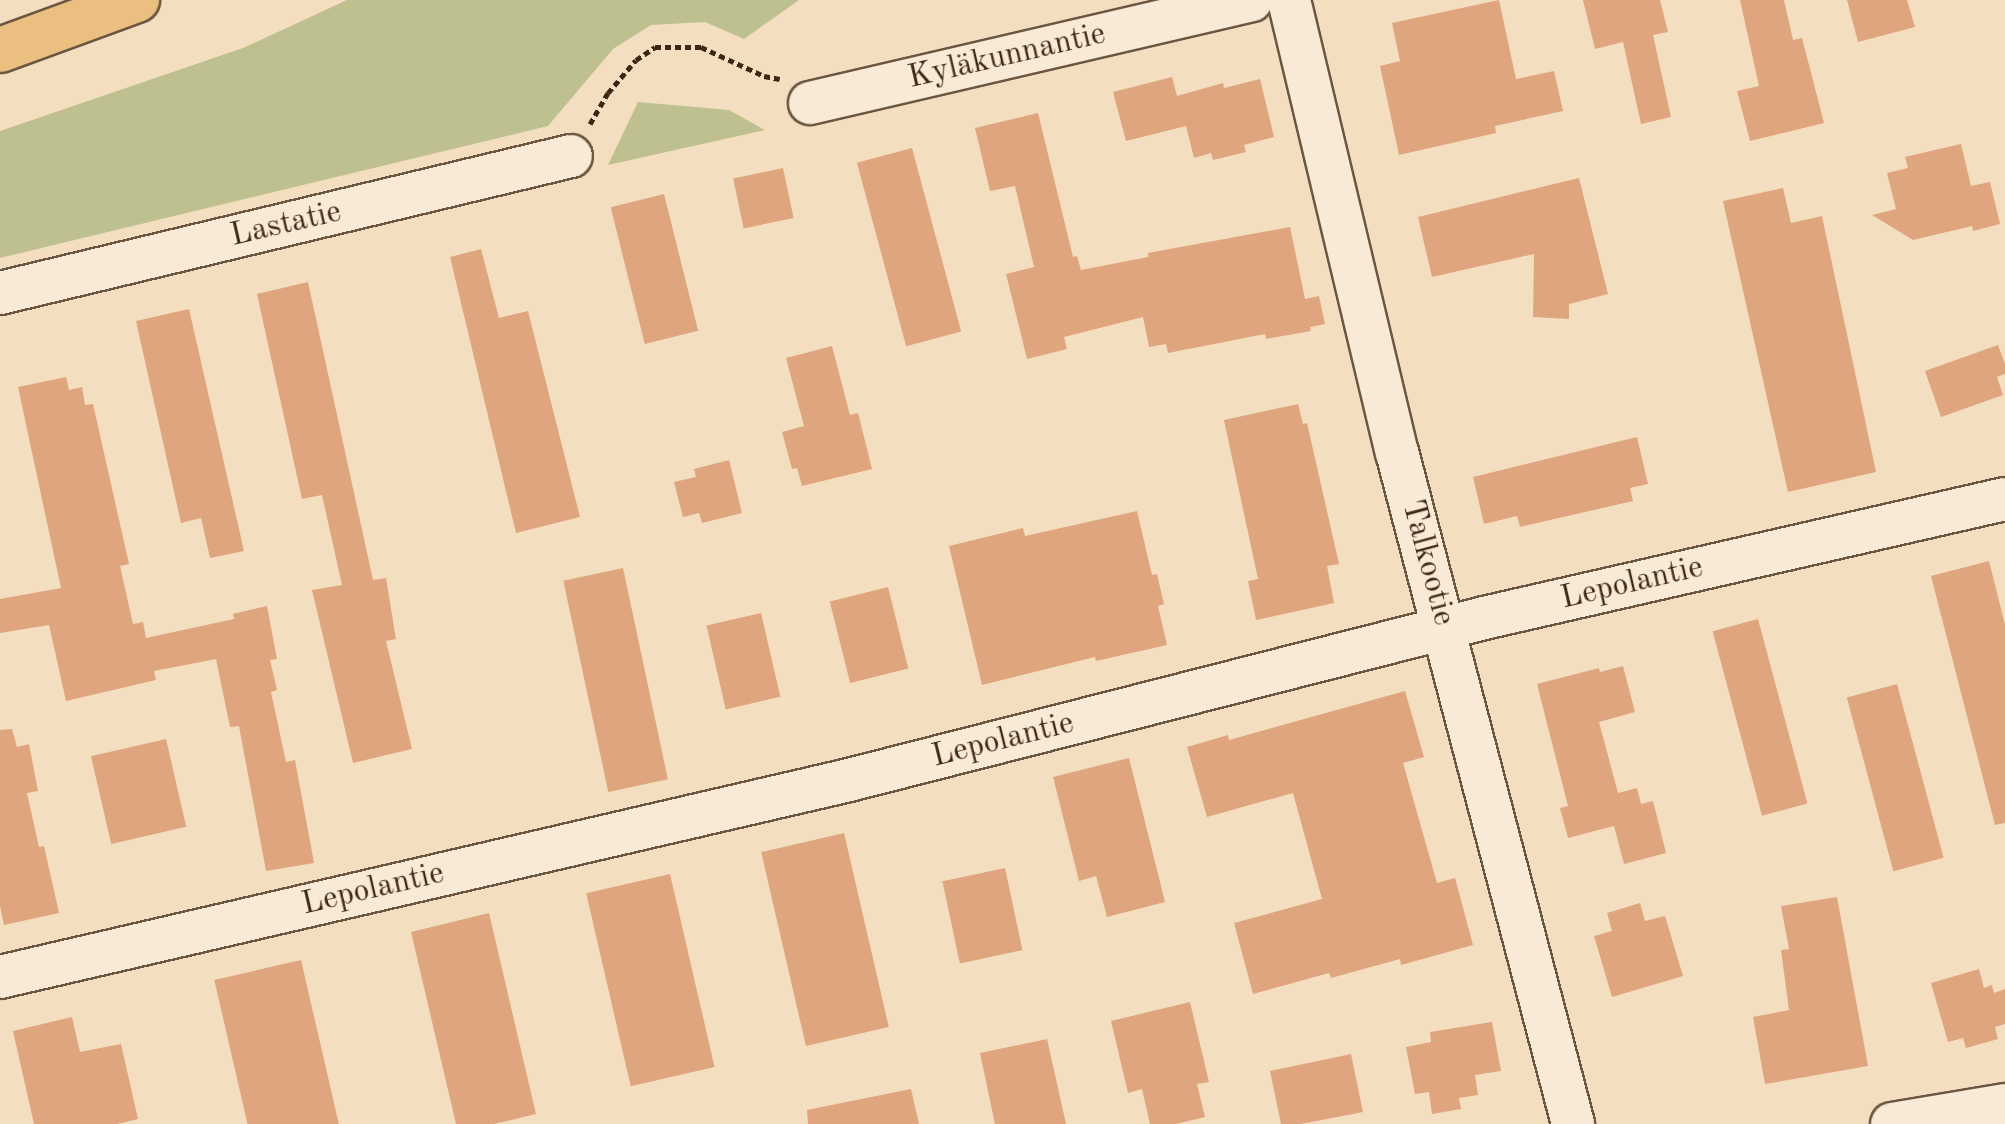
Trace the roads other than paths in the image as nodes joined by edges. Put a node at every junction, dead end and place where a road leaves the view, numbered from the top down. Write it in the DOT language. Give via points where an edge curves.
graph roads {
  1 [pos="137,0"];
  2 [pos="1251,0"];
  3 [pos="1289,0"];
  4 [pos="0,50"];
  5 [pos="810,103"];
  6 [pos="571,156"];
  7 [pos="0,293"];
  8 [pos="2005,499"];
  9 [pos="1444,628"];
  10 [pos="0,977"];
  11 [pos="2005,1105"];
  12 [pos="1573,1124"];
  13 [pos="1892,1124"];
  1 -- 4 [label="highway"];
  2 -- 5 [label="street, Kyläkunnantie"];
  3 -- 9 [label="street, Talkootie"];
  6 -- 7 [label="street, Lastatie"];
  8 -- 9 [label="street, Lepolantie"];
  9 -- 10 [label="street, Lepolantie" via="849,780"];
  9 -- 12 [label="street, Talkootie"];
  11 -- 13 [label="street"];
}
